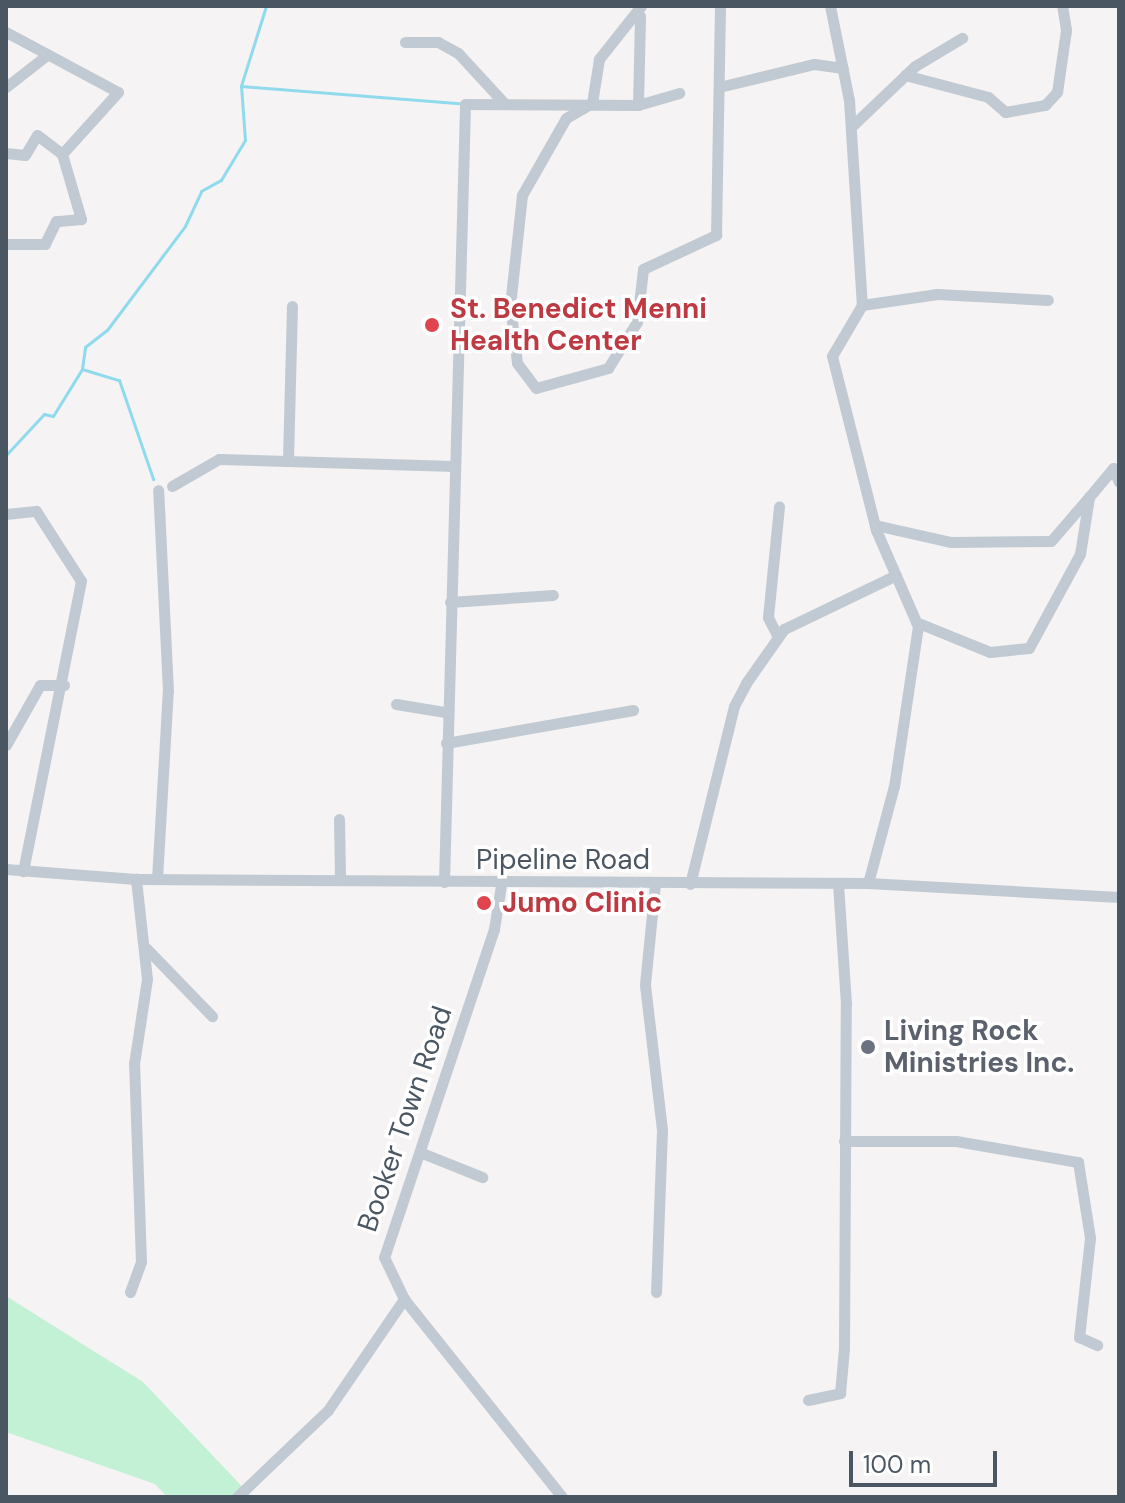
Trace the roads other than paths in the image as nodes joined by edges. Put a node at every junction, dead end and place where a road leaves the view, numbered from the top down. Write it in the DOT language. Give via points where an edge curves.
graph roads {
  1 [pos="720,6"];
  2 [pos="830,6"];
  3 [pos="1062,6"];
  4 [pos="640,11"];
  5 [pos="6,32"];
  6 [pos="962,38"];
  7 [pos="405,42"];
  8 [pos="47,55"];
  9 [pos="843,68"];
  10 [pos="905,75"];
  11 [pos="6,87"];
  12 [pos="719,87"];
  13 [pos="679,93"];
  14 [pos="504,103"];
  15 [pos="592,103"];
  16 [pos="638,105"];
  17 [pos="851,127"];
  18 [pos="6,153"];
  19 [pos="62,154"];
  20 [pos="6,244"];
  21 [pos="1048,300"];
  22 [pos="862,305"];
  23 [pos="292,306"];
  24 [pos="288,459"];
  25 [pos="454,466"];
  26 [pos="1119,482"];
  27 [pos="172,486"];
  28 [pos="158,490"];
  29 [pos="1089,497"];
  30 [pos="779,507"];
  31 [pos="6,514"];
  32 [pos="875,525"];
  33 [pos="896,575"];
  34 [pos="553,595"];
  35 [pos="450,602"];
  36 [pos="916,622"];
  37 [pos="932,631"];
  38 [pos="778,637"];
  39 [pos="915,641"];
  40 [pos="64,685"];
  41 [pos="396,704"];
  42 [pos="633,710"];
  43 [pos="445,712"];
  44 [pos="446,743"];
  45 [pos="6,745"];
  46 [pos="339,819"];
  47 [pos="6,869"];
  48 [pos="23,871"];
  49 [pos="340,878"];
  50 [pos="136,879"];
  51 [pos="157,879"];
  52 [pos="444,882"];
  53 [pos="838,883"];
  54 [pos="868,883"];
  55 [pos="655,884"];
  56 [pos="690,884"];
  57 [pos="501,885"];
  58 [pos="1119,897"];
  59 [pos="145,947"];
  60 [pos="212,1016"];
  61 [pos="844,1141"];
  62 [pos="422,1153"];
  63 [pos="482,1177"];
  64 [pos="130,1292"];
  65 [pos="656,1292"];
  66 [pos="404,1299"];
  67 [pos="1097,1345"];
  68 [pos="808,1400"];
  69 [pos="237,1497"];
  70 [pos="562,1497"];
  1 -- 12 [label="street"];
  2 -- 9 [label="street"];
  3 -- 10 [label="street" via="1066,30 1057,92 1045,105 1005,112 988,97"];
  4 -- 15 [label="street" via="606,46"];
  4 -- 16 [label="street"];
  5 -- 8 [label="street"];
  6 -- 10 [label="street"];
  7 -- 14 [label="street" via="438,42 458,53"];
  8 -- 11 [label="street"];
  8 -- 19 [label="street" via="118,92"];
  9 -- 12 [label="street" via="814,64"];
  9 -- 17 [label="street"];
  10 -- 17 [label="street"];
  12 -- 15 [label="street" via="716,235 643,269 637,322 608,368 536,388 517,363 510,305 522,195 566,118"];
  13 -- 16 [label="street"];
  14 -- 15 [label="street"];
  14 -- 25 [label="street" via="465,104"];
  15 -- 16 [label="street"];
  17 -- 22 [label="street"];
  18 -- 19 [label="street" via="25,155 37,135"];
  19 -- 20 [label="street" via="81,219 56,221 45,244"];
  21 -- 22 [label="street" via="937,294"];
  22 -- 32 [label="street" via="832,356"];
  23 -- 24 [label="street"];
  24 -- 25 [label="street"];
  24 -- 27 [label="street" via="205,462"];
  25 -- 35 [label="street"];
  26 -- 29 [label="street" via="1113,468"];
  28 -- 51 [label="street" via="168,691"];
  29 -- 32 [label="street" via="1051,541 951,542"];
  29 -- 37 [label="street" via="1080,554 1029,648 990,652"];
  30 -- 38 [label="street" via="768,617"];
  31 -- 40 [label="street" via="36,511 78,570 82,591"];
  32 -- 33 [label="street"];
  33 -- 36 [label="street"];
  33 -- 38 [label="street"];
  34 -- 35 [label="street"];
  35 -- 43 [label="street"];
  36 -- 37 [label="street"];
  36 -- 39 [label="street"];
  37 -- 39 [label="street"];
  38 -- 56 [label="street" via="734,706"];
  39 -- 54 [label="street" via="894,786"];
  40 -- 45 [label="street" via="40,685"];
  40 -- 48 [label="street"];
  41 -- 43 [label="street"];
  42 -- 44 [label="street"];
  43 -- 44 [label="street"];
  44 -- 52 [label="street"];
  46 -- 49 [label="street"];
  47 -- 48 [label="street, Pipeline Road"];
  48 -- 50 [label="street, Pipeline Road"];
  49 -- 51 [label="street, Pipeline Road"];
  49 -- 52 [label="street, Pipeline Road"];
  50 -- 51 [label="street, Pipeline Road"];
  50 -- 59 [label="street"];
  52 -- 57 [label="street, Pipeline Road"];
  53 -- 54 [label="street, Pipeline Road"];
  53 -- 56 [label="street, Pipeline Road"];
  53 -- 61 [label="street"];
  54 -- 58 [label="street, Pipeline Road"];
  55 -- 56 [label="street, Pipeline Road"];
  55 -- 57 [label="street, Pipeline Road"];
  55 -- 65 [label="street" via="645,985 662,1130"];
  57 -- 62 [label="street, Booker Town Road" via="491,939"];
  59 -- 60 [label="street"];
  59 -- 64 [label="street" via="134,1064 141,1262"];
  61 -- 67 [label="street" via="956,1141 1078,1162 1089,1194 1090,1238 1079,1337"];
  61 -- 68 [label="street" via="840,1393"];
  62 -- 63 [label="street"];
  62 -- 66 [label="street, Booker Town Road" via="384,1257"];
  66 -- 69 [label="street" via="328,1410"];
  66 -- 70 [label="street, Booker Town Road"];
}
